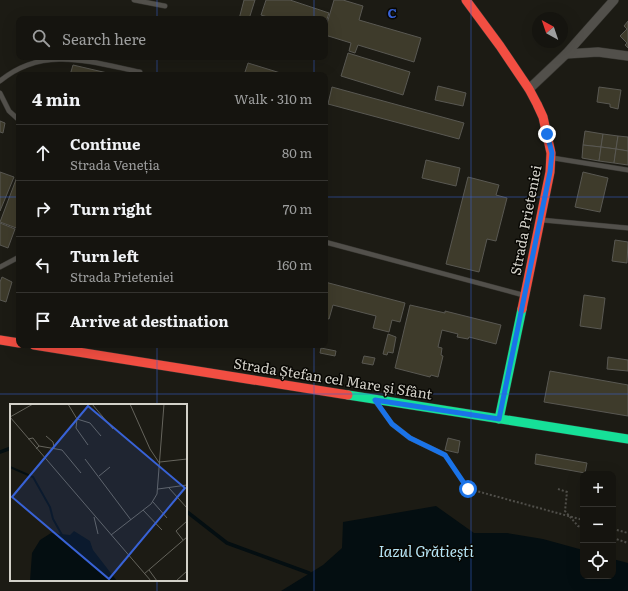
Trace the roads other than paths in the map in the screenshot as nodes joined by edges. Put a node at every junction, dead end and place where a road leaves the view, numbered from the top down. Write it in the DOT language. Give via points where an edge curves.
graph roads {
  1 [pos="134,0"];
  2 [pos="466,0"];
  3 [pos="614,0"];
  4 [pos="165,6"];
  5 [pos="566,54"];
  6 [pos="628,56"];
  7 [pos="48,60"];
  8 [pos="81,60"];
  9 [pos="140,72"];
  10 [pos="0,81"];
  11 [pos="529,89"];
  12 [pos="0,93"];
  13 [pos="16,117"];
  14 [pos="551,158"];
  15 [pos="628,170"];
  16 [pos="541,220"];
  17 [pos="628,228"];
  18 [pos="328,243"];
  19 [pos="16,259"];
  20 [pos="0,267"];
  21 [pos="525,295"];
  22 [pos="0,340"];
  23 [pos="16,343"];
  24 [pos="53,348"];
  25 [pos="375,400"];
  26 [pos="499,419"];
  27 [pos="628,439"];
  28 [pos="445,455"];
  1 -- 4 [label="lane"];
  2 -- 11 [label="street, Strada Prieteniei"];
  3 -- 5 [label="street"];
  5 -- 6 [label="street" via="598,52"];
  5 -- 11 [label="street"];
  7 -- 10 [label="lane" via="22,66"];
  8 -- 9 [label="lane"];
  11 -- 14 [label="street, Strada Prieteniei" via="542,117 552,153"];
  12 -- 13 [label="lane" via="9,111"];
  14 -- 15 [label="lane"];
  14 -- 16 [label="street, Strada Prieteniei"];
  16 -- 17 [label="lane"];
  16 -- 21 [label="street, Strada Prieteniei"];
  18 -- 21 [label="lane"];
  19 -- 20 [label="lane"];
  21 -- 26 [label="street, Strada Prieteniei"];
  22 -- 23 [label="street"];
  24 -- 25 [label="street, Strada Ștefan cel Mare și Sfânt"];
  25 -- 26 [label="street, Strada Ștefan cel Mare și Sfânt"];
  25 -- 28 [label="lane" via="392,424 410,438"];
  26 -- 27 [label="street, Strada Ștefan cel Mare și Sfânt"];
}
